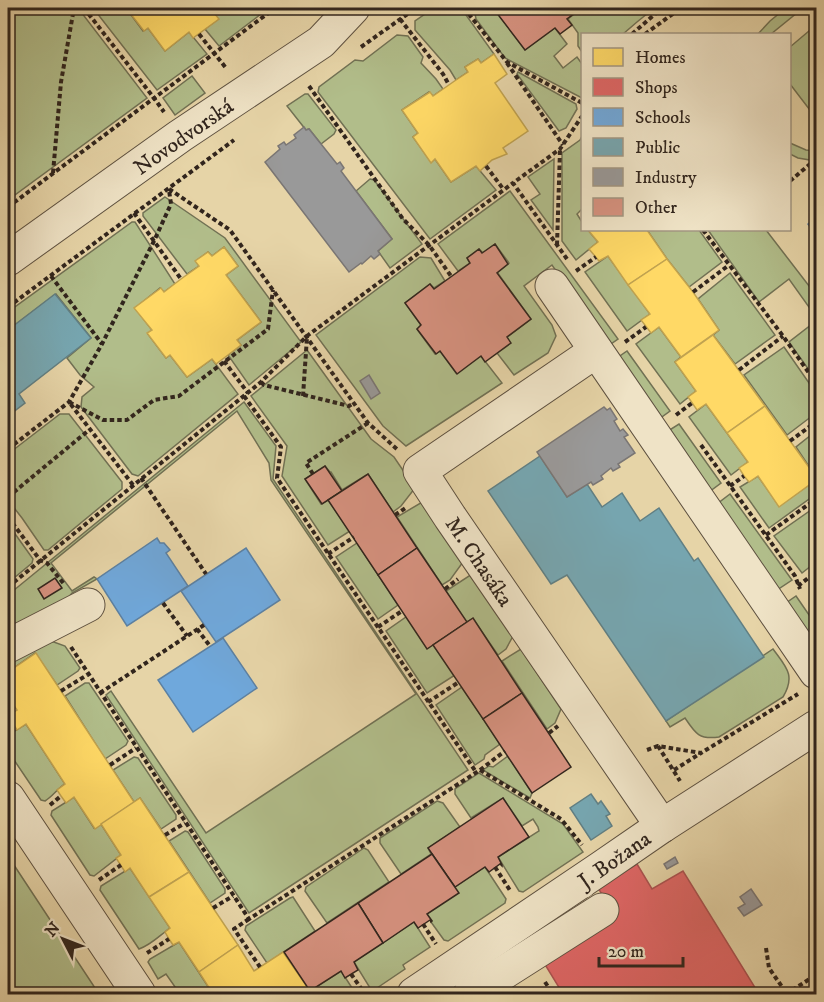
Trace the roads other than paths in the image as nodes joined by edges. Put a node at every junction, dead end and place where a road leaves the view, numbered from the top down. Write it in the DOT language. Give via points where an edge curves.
graph roads {
  1 [pos="353,8"];
  2 [pos="8,259"];
  3 [pos="570,279"];
  4 [pos="608,342"];
  5 [pos="75,611"];
  6 [pos="8,646"];
  7 [pos="808,682"];
  8 [pos="816,727"];
  9 [pos="8,798"];
  10 [pos="662,826"];
  11 [pos="602,910"];
  12 [pos="458,977"];
  13 [pos="139,994"];
  14 [pos="414,994"];
  1 -- 2 [label="street, Novodvorská" via="321,42 180,136"];
  3 -- 4 [label="street"];
  4 -- 7 [label="street"];
  4 -- 10 [label="street, M. Chasáka" via="420,471"];
  5 -- 6 [label="street"];
  8 -- 10 [label="street, J. Božana"];
  9 -- 13 [label="street"];
  10 -- 12 [label="street, J. Božana"];
  11 -- 12 [label="street"];
  12 -- 14 [label="street, J. Božana"];
}
